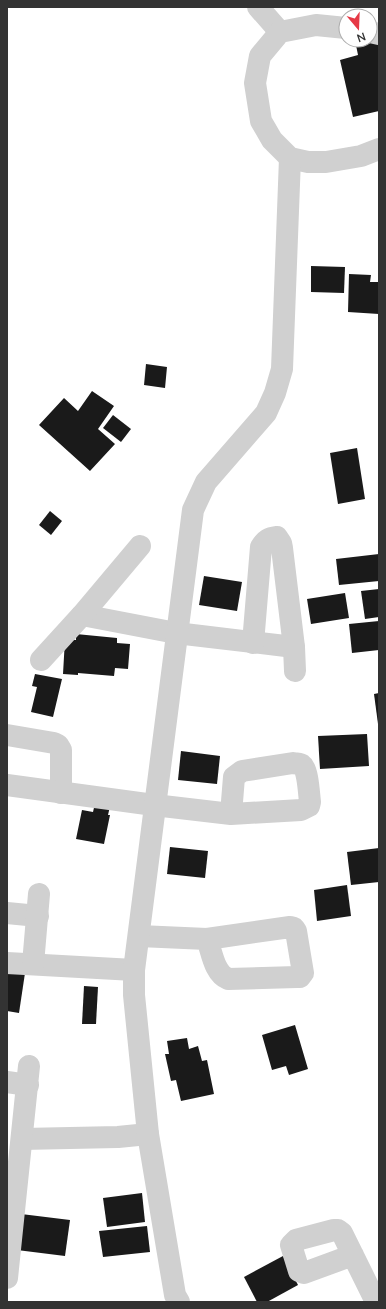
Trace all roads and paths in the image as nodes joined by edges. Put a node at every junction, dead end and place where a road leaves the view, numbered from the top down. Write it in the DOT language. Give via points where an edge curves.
graph roads {
  1 [pos="258,7"];
  2 [pos="338,27"];
  3 [pos="280,32"];
  4 [pos="379,149"];
  5 [pos="290,158"];
  6 [pos="140,546"];
  7 [pos="82,615"];
  8 [pos="176,633"];
  9 [pos="253,643"];
  10 [pos="294,647"];
  11 [pos="41,660"];
  12 [pos="295,671"];
  13 [pos="7,735"];
  14 [pos="7,786"];
  15 [pos="62,793"];
  16 [pos="154,805"];
  17 [pos="231,814"];
  18 [pos="40,894"];
  19 [pos="7,913"];
  20 [pos="38,916"];
  21 [pos="139,936"];
  22 [pos="207,939"];
  23 [pos="7,963"];
  24 [pos="33,964"];
  25 [pos="134,970"];
  26 [pos="21,1078"];
  27 [pos="148,1134"];
  28 [pos="22,1139"];
  29 [pos="353,1255"];
  30 [pos="7,1278"];
  31 [pos="172,1300"];
  32 [pos="376,1302"];
  1 -- 3 [label="street"];
  2 -- 3 [label="street" via="316,25"];
  3 -- 5 [label="street" via="260,56 255,83 261,121 272,140"];
  4 -- 5 [label="street" via="361,156 326,162"];
  5 -- 8 [label="street" via="282,368 266,413 206,482 193,510"];
  6 -- 7 [label="street"];
  7 -- 8 [label="street"];
  7 -- 11 [label="street"];
  8 -- 9 [label="street"];
  8 -- 16 [label="street"];
  9 -- 10 [label="street"];
  9 -- 10 [label="street" via="261,547 264,540 277,537 282,548"];
  10 -- 12 [label="street"];
  13 -- 15 [label="street" via="58,745 61,750"];
  14 -- 15 [label="street"];
  15 -- 16 [label="street"];
  16 -- 17 [label="street"];
  16 -- 21 [label="street"];
  18 -- 20 [label="street"];
  19 -- 20 [label="street"];
  20 -- 24 [label="street"];
  21 -- 22 [label="street"];
  21 -- 25 [label="street"];
  23 -- 24 [label="street"];
  24 -- 25 [label="street"];
  25 -- 27 [label="street" via="134,995"];
  26 -- 28 [label="street"];
  27 -- 28 [label="street"];
  27 -- 31 [label="street"];
  28 -- 30 [label="street"];
  29 -- 32 [label="street"];
}
